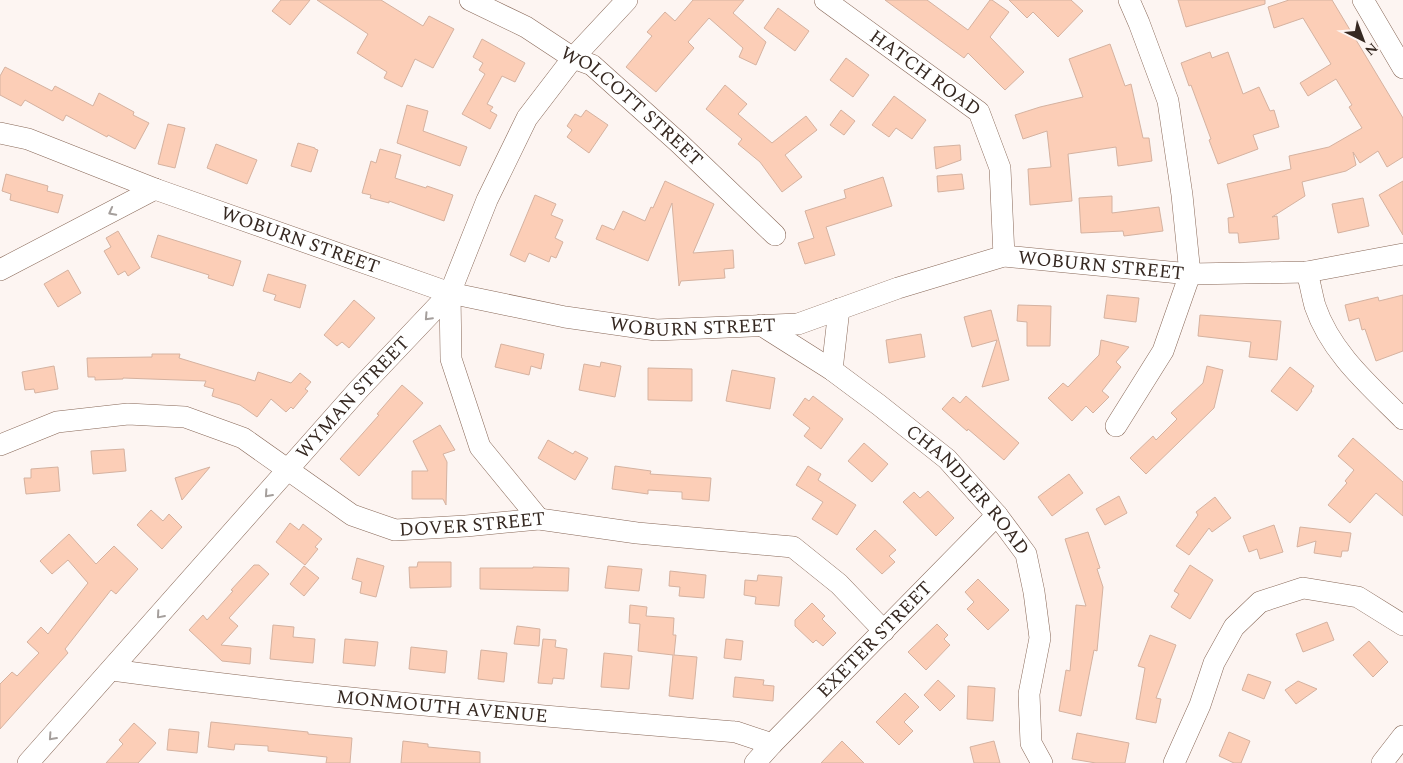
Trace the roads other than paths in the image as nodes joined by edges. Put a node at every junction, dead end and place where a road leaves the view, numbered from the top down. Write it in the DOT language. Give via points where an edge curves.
graph roads {
  1 [pos="470,0"];
  2 [pos="627,0"];
  3 [pos="825,0"];
  4 [pos="1129,0"];
  5 [pos="1363,0"];
  6 [pos="573,58"];
  7 [pos="1403,68"];
  8 [pos="0,133"];
  9 [pos="155,189"];
  10 [pos="776,235"];
  11 [pos="1403,254"];
  12 [pos="1004,256"];
  13 [pos="0,270"];
  14 [pos="1307,272"];
  15 [pos="1190,274"];
  16 [pos="450,293"];
  17 [pos="839,309"];
  18 [pos="761,325"];
  19 [pos="832,370"];
  20 [pos="1403,419"];
  21 [pos="1116,426"];
  22 [pos="0,444"];
  23 [pos="290,470"];
  24 [pos="997,515"];
  25 [pos="539,519"];
  26 [pos="1403,625"];
  27 [pos="884,631"];
  28 [pos="112,670"];
  29 [pos="1403,736"];
  30 [pos="772,744"];
  31 [pos="28,763"];
  32 [pos="755,763"];
  33 [pos="1042,763"];
  34 [pos="1174,763"];
  35 [pos="1382,763"];
  1 -- 6 [label="street, WOLCOTT STREET" via="526,27"];
  2 -- 6 [label="street, WYMAN STREET"];
  3 -- 12 [label="street, HATCH ROAD" via="979,112 1000,168"];
  4 -- 15 [label="street" via="1168,101"];
  5 -- 7 [label="street"];
  6 -- 10 [label="street, WOLCOTT STREET" via="592,65"];
  6 -- 16 [label="street, WYMAN STREET" via="527,118 487,200"];
  8 -- 9 [label="street, WOBURN STREET" via="28,140"];
  9 -- 13 [label="street, one-way"];
  9 -- 16 [label="street, WOBURN STREET"];
  11 -- 14 [label="street, WOBURN STREET"];
  12 -- 15 [label="street, WOBURN STREET"];
  12 -- 17 [label="street, WOBURN STREET"];
  14 -- 15 [label="street, WOBURN STREET"];
  14 -- 20 [label="street" via="1316,307 1338,350 1359,376"];
  15 -- 21 [label="street" via="1163,351"];
  16 -- 18 [label="street, WOBURN STREET" via="565,317 656,330"];
  16 -- 23 [label="street, WYMAN STREET, one-way" via="359,389"];
  16 -- 25 [label="street" via="451,359 480,447"];
  17 -- 18 [label="street, WOBURN STREET" via="798,324"];
  17 -- 19 [label="street"];
  18 -- 19 [label="street, CHANDLER ROAD"];
  19 -- 24 [label="street, CHANDLER ROAD" via="946,459"];
  22 -- 23 [label="street, DOVER STREET" via="57,422 128,414 185,417 242,438"];
  23 -- 25 [label="street, DOVER STREET" via="352,515 394,530"];
  23 -- 28 [label="street, WYMAN STREET, one-way"];
  24 -- 27 [label="street, EXETER STREET"];
  24 -- 33 [label="street, CHANDLER ROAD" via="1026,554 1034,592 1040,638 1029,694 1031,743"];
  25 -- 27 [label="street, DOVER STREET" via="637,533 793,547 839,584"];
  26 -- 34 [label="street" via="1358,597 1303,588 1260,602 1234,627 1214,663 1200,705"];
  27 -- 30 [label="street, EXETER STREET"];
  28 -- 30 [label="street, MONMOUTH AVENUE" via="227,686 736,732"];
  28 -- 31 [label="street, WYMAN STREET, one-way"];
  29 -- 35 [label="street"];
  30 -- 32 [label="street, EXETER STREET"];
}
